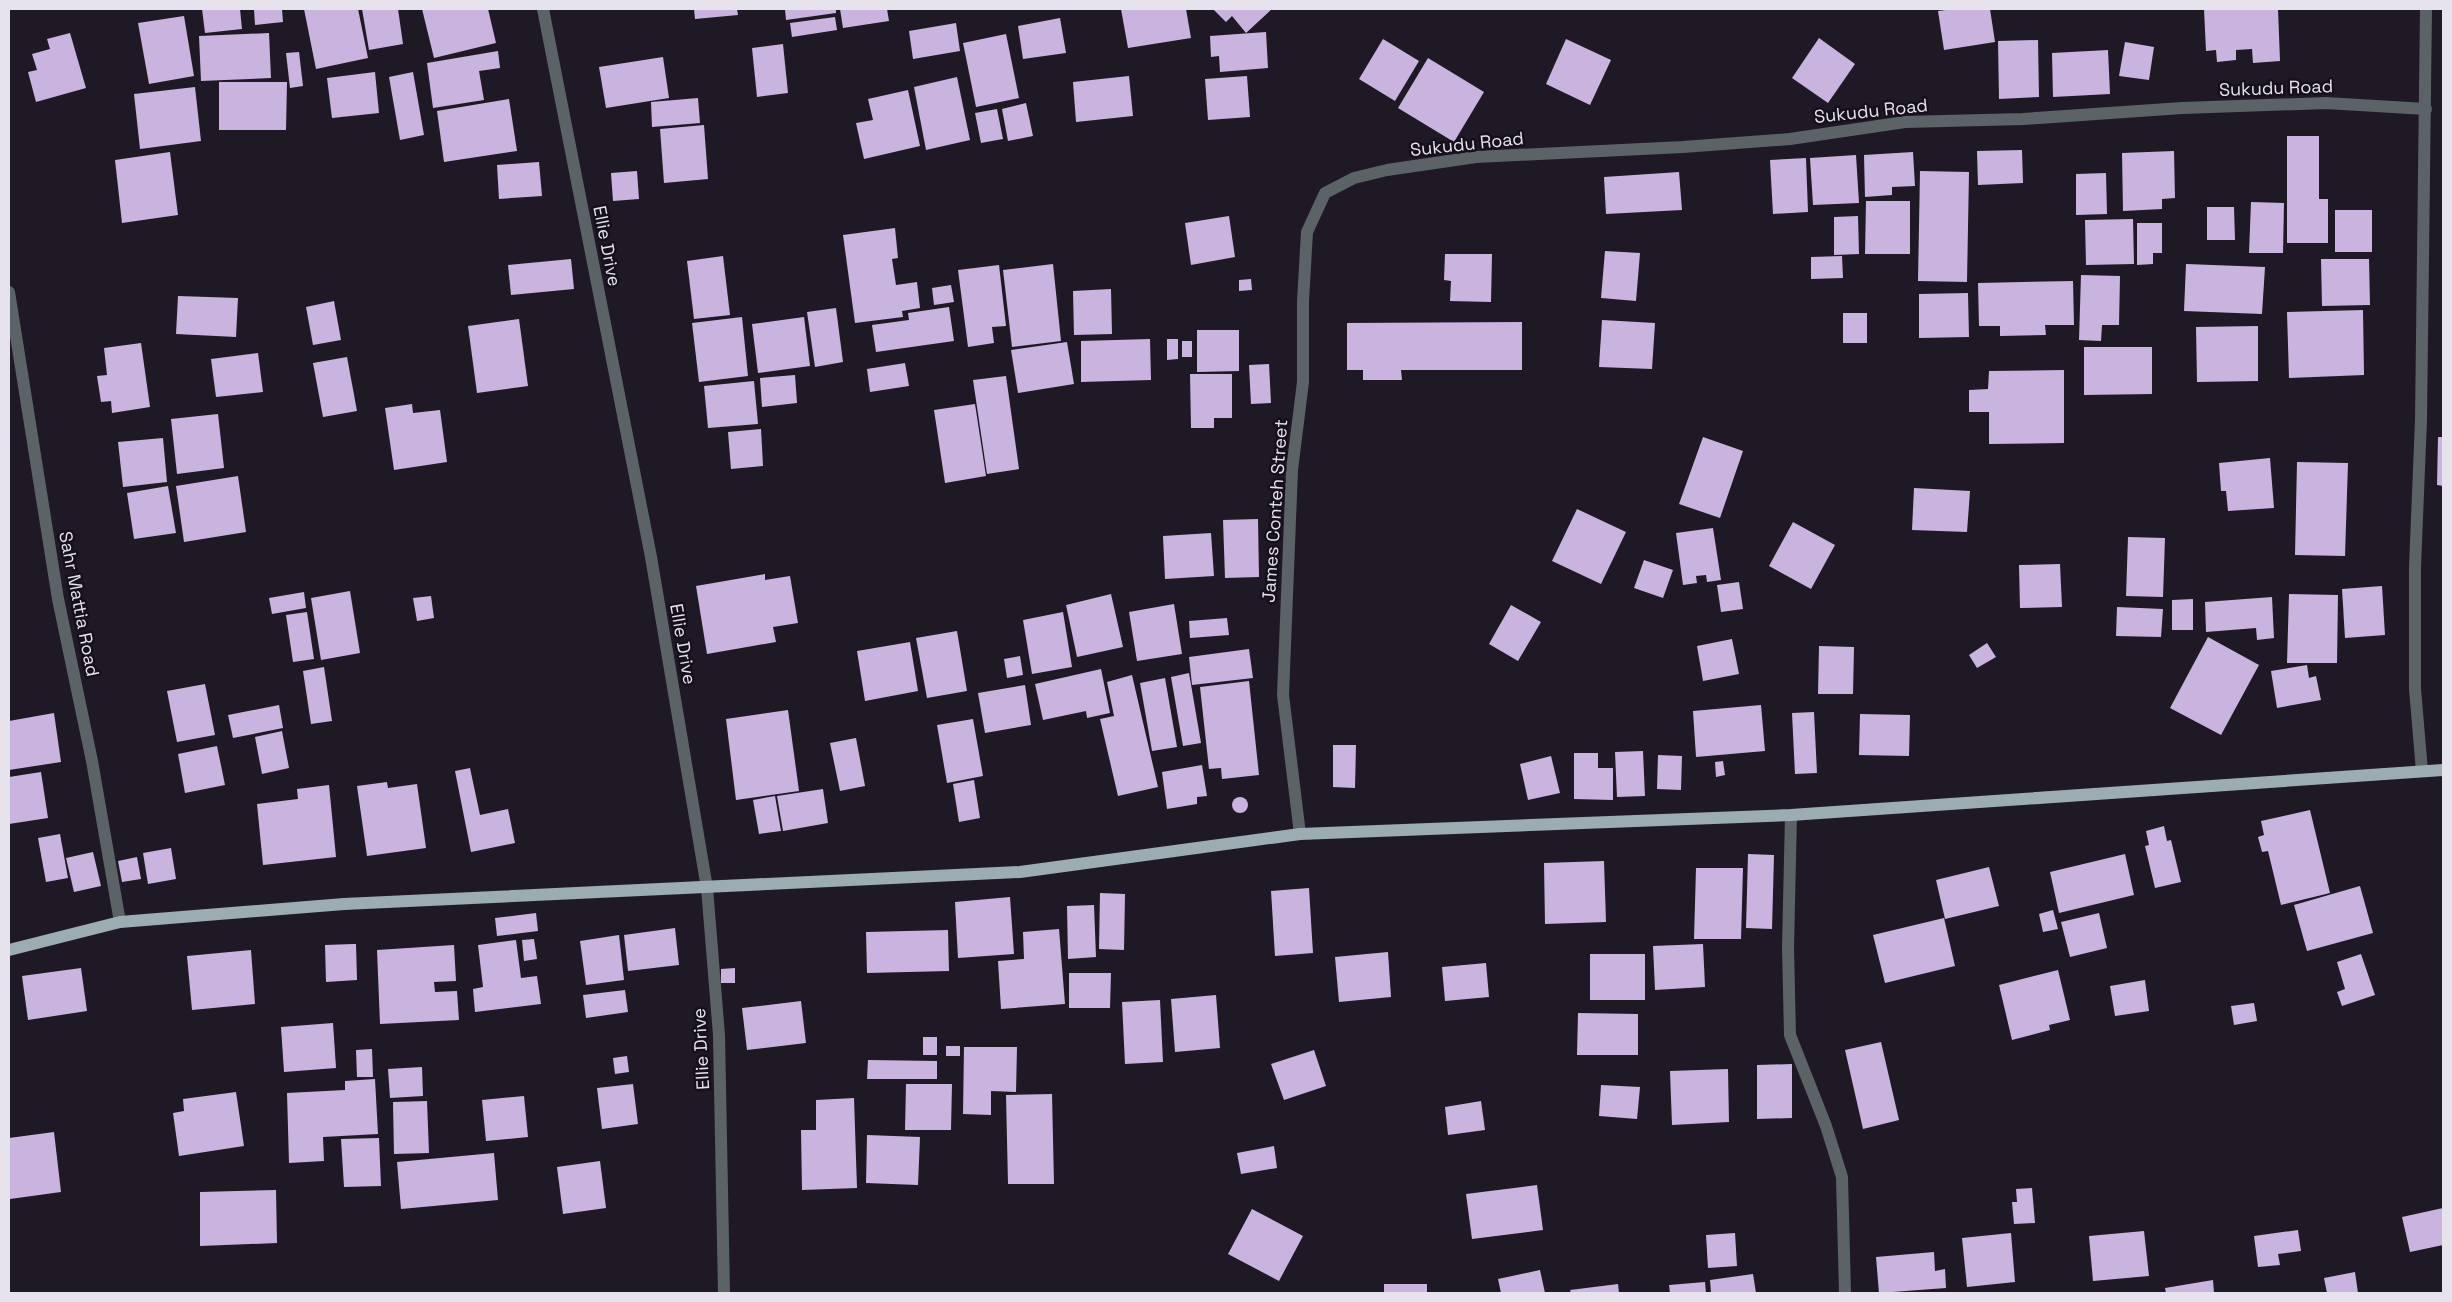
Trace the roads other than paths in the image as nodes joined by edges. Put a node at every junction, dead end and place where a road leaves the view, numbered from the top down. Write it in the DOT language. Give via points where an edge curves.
graph roads {
  1 [pos="543,9"];
  2 [pos="2426,9"];
  3 [pos="2426,109"];
  4 [pos="1325,193"];
  5 [pos="9,292"];
  6 [pos="2443,770"];
  7 [pos="2422,771"];
  8 [pos="1791,815"];
  9 [pos="1300,834"];
  10 [pos="707,888"];
  11 [pos="120,922"];
  12 [pos="9,950"];
  13 [pos="724,1293"];
  14 [pos="1845,1293"];
  1 -- 10 [label="street, Ellie Drive" via="651,557"];
  2 -- 3 [label="street"];
  3 -- 4 [label="street, Sukudu Road" via="2326,103 1905,122 1771,140 1476,157 1387,170 1354,178"];
  3 -- 7 [label="street" via="2415,567 2415,689"];
  4 -- 9 [label="street, James Conteh Street" via="1307,232 1303,382 1292,470 1283,695"];
  5 -- 11 [label="street, Sahr Mattia Road" via="58,600 92,761"];
  6 -- 7 [label="main road"];
  7 -- 8 [label="main road"];
  8 -- 9 [label="main road"];
  8 -- 14 [label="street" via="1790,1035 1826,1126 1842,1177"];
  9 -- 10 [label="main road" via="1020,872"];
  10 -- 11 [label="main road" via="344,904"];
  10 -- 13 [label="street, Ellie Drive" via="719,1035"];
  11 -- 12 [label="main road"];
}
